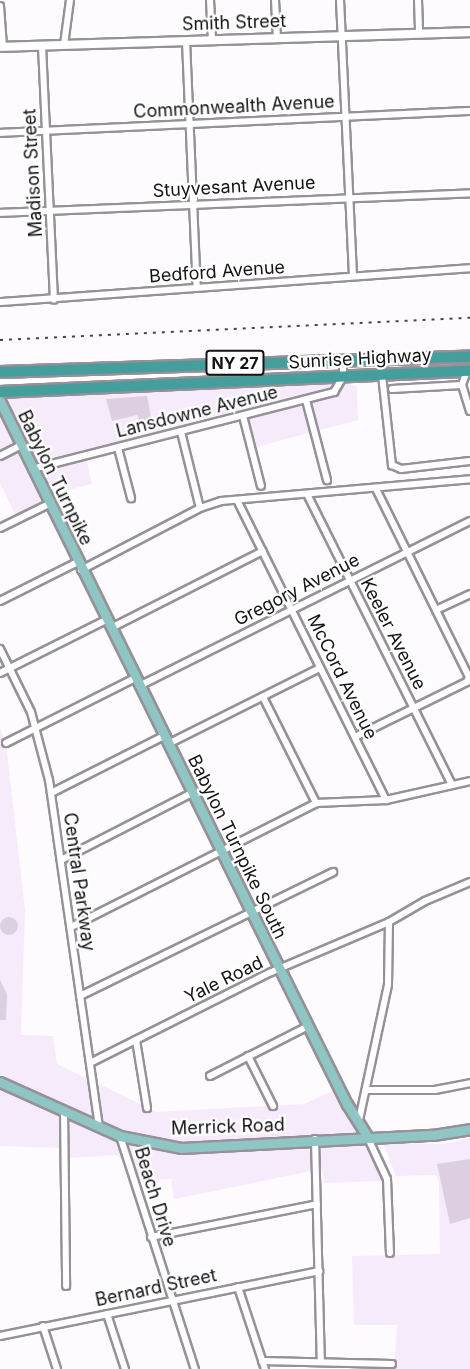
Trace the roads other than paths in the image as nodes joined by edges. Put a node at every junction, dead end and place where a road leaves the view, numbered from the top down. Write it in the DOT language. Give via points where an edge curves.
graph roads {
  1 [pos="70,0"];
  2 [pos="210,0"];
  3 [pos="275,0"];
  4 [pos="340,0"];
  5 [pos="418,0"];
  6 [pos="0,6"];
  7 [pos="470,32"];
  8 [pos="419,33"];
  9 [pos="341,36"];
  10 [pos="277,38"];
  11 [pos="212,40"];
  12 [pos="186,41"];
  13 [pos="64,45"];
  14 [pos="42,46"];
  15 [pos="2,47"];
  16 [pos="470,111"];
  17 [pos="345,117"];
  18 [pos="190,124"];
  19 [pos="46,131"];
  20 [pos="0,133"];
  21 [pos="470,193"];
  22 [pos="349,197"];
  23 [pos="194,204"];
  24 [pos="50,211"];
  25 [pos="0,213"];
  26 [pos="470,268"];
  27 [pos="353,276"];
  28 [pos="197,288"];
  29 [pos="54,300"];
  30 [pos="0,302"];
  31 [pos="470,356"];
  32 [pos="343,359"];
  33 [pos="468,371"];
  34 [pos="0,372"];
  35 [pos="382,375"];
  36 [pos="343,376"];
  37 [pos="462,385"];
  38 [pos="392,389"];
  39 [pos="0,392"];
  40 [pos="306,400"];
  41 [pos="0,401"];
  42 [pos="470,411"];
  43 [pos="243,416"];
  44 [pos="181,432"];
  45 [pos="20,446"];
  46 [pos="118,448"];
  47 [pos="0,456"];
  48 [pos="470,461"];
  49 [pos="32,469"];
  50 [pos="470,479"];
  51 [pos="327,480"];
  52 [pos="261,486"];
  53 [pos="376,489"];
  54 [pos="308,496"];
  55 [pos="132,498"];
  56 [pos="238,502"];
  57 [pos="49,504"];
  58 [pos="200,508"];
  59 [pos="470,521"];
  60 [pos="0,528"];
  61 [pos="263,551"];
  62 [pos="407,552"];
  63 [pos="80,566"];
  64 [pos="350,581"];
  65 [pos="470,594"];
  66 [pos="0,601"];
  67 [pos="291,609"];
  68 [pos="436,610"];
  69 [pos="108,624"];
  70 [pos="0,649"];
  71 [pos="9,668"];
  72 [pos="320,668"];
  73 [pos="0,673"];
  74 [pos="137,682"];
  75 [pos="263,697"];
  76 [pos="413,708"];
  77 [pos="35,728"];
  78 [pos="355,737"];
  79 [pos="166,740"];
  80 [pos="6,743"];
  81 [pos="468,782"];
  82 [pos="452,785"];
  83 [pos="470,791"];
  84 [pos="51,793"];
  85 [pos="192,793"];
  86 [pos="386,800"];
  87 [pos="315,803"];
  88 [pos="221,851"];
  89 [pos="61,860"];
  90 [pos="333,872"];
  91 [pos="470,882"];
  92 [pos="251,911"];
  93 [pos="388,922"];
  94 [pos="71,927"];
  95 [pos="280,970"];
  96 [pos="80,996"];
  97 [pos="308,1026"];
  98 [pos="136,1040"];
  99 [pos="248,1056"];
  100 [pos="90,1063"];
  101 [pos="210,1076"];
  102 [pos="0,1082"];
  103 [pos="470,1083"];
  104 [pos="366,1090"];
  105 [pos="273,1106"];
  106 [pos="147,1108"];
  107 [pos="64,1110"];
  108 [pos="359,1120"];
  109 [pos="99,1127"];
  110 [pos="470,1129"];
  111 [pos="120,1136"];
  112 [pos="367,1136"];
  113 [pos="315,1139"];
  114 [pos="317,1204"];
  115 [pos="151,1237"];
  116 [pos="390,1253"];
  117 [pos="319,1271"];
  118 [pos="66,1286"];
  119 [pos="238,1287"];
  120 [pos="172,1300"];
  121 [pos="107,1314"];
  122 [pos="43,1326"];
  123 [pos="0,1336"];
  124 [pos="262,1361"];
  125 [pos="321,1362"];
  126 [pos="392,1364"];
  127 [pos="57,1369"];
  128 [pos="125,1369"];
  129 [pos="195,1369"];
  130 [pos="265,1369"];
  1 -- 13 [label="street"];
  2 -- 11 [label="street"];
  3 -- 10 [label="street"];
  4 -- 9 [label="street"];
  5 -- 8 [label="street"];
  6 -- 15 [label="street"];
  7 -- 8 [label="street, Smith Street"];
  8 -- 9 [label="street, Smith Street"];
  9 -- 10 [label="street, Smith Street"];
  9 -- 17 [label="street"];
  10 -- 11 [label="street, Smith Street"];
  11 -- 12 [label="street, Smith Street"];
  12 -- 13 [label="street, Smith Street"];
  12 -- 18 [label="street"];
  13 -- 14 [label="street, Smith Street"];
  14 -- 15 [label="street, Smith Street"];
  14 -- 19 [label="street, Madison Street"];
  16 -- 17 [label="street, Commonwealth Avenue"];
  17 -- 18 [label="street, Commonwealth Avenue"];
  17 -- 22 [label="street"];
  18 -- 19 [label="street, Commonwealth Avenue"];
  18 -- 23 [label="street"];
  19 -- 20 [label="street, Commonwealth Avenue"];
  19 -- 24 [label="street, Madison Street"];
  21 -- 22 [label="street, Stuyvesant Avenue"];
  22 -- 23 [label="street, Stuyvesant Avenue"];
  22 -- 27 [label="street"];
  23 -- 24 [label="street, Stuyvesant Avenue"];
  23 -- 28 [label="street"];
  24 -- 25 [label="street, Stuyvesant Avenue"];
  24 -- 29 [label="street, Madison Street"];
  26 -- 27 [label="street, Bedford Avenue"];
  27 -- 28 [label="street, Bedford Avenue"];
  28 -- 29 [label="street, Bedford Avenue"];
  29 -- 30 [label="street, Bedford Avenue"];
  31 -- 32 [label="highway, Sunrise Highway / NY 27"];
  32 -- 34 [label="highway, Sunrise Highway / NY 27"];
  32 -- 36 [label="street"];
  33 -- 35 [label="highway, Sunrise Highway / NY 27"];
  33 -- 37 [label="street"];
  35 -- 36 [label="highway, Sunrise Highway / NY 27"];
  35 -- 48 [label="street" via="392,465 401,469"];
  36 -- 39 [label="highway, Sunrise Highway / NY 27"];
  36 -- 40 [label="street, Lansdowne Avenue" via="334,392"];
  37 -- 38 [label="street"];
  37 -- 42 [label="street"];
  40 -- 43 [label="street, Lansdowne Avenue"];
  40 -- 51 [label="street"];
  41 -- 45 [label="main road, Babylon Turnpike"];
  43 -- 44 [label="street, Lansdowne Avenue"];
  43 -- 52 [label="street"];
  44 -- 46 [label="street, Lansdowne Avenue"];
  44 -- 58 [label="street"];
  45 -- 47 [label="street"];
  45 -- 49 [label="main road, Babylon Turnpike"];
  46 -- 49 [label="street, Lansdowne Avenue"];
  46 -- 55 [label="street"];
  49 -- 57 [label="main road, Babylon Turnpike"];
  50 -- 53 [label="street"];
  53 -- 54 [label="street"];
  53 -- 62 [label="street"];
  54 -- 56 [label="street"];
  54 -- 64 [label="street, Keeler Avenue"];
  56 -- 58 [label="street" via="221,501"];
  56 -- 61 [label="street, McCord Avenue"];
  57 -- 60 [label="street"];
  57 -- 63 [label="main road, Babylon Turnpike"];
  58 -- 63 [label="street"];
  59 -- 62 [label="street, Gregory Avenue"];
  61 -- 67 [label="street, McCord Avenue"];
  61 -- 69 [label="street"];
  62 -- 64 [label="street, Gregory Avenue"];
  62 -- 68 [label="street"];
  63 -- 66 [label="street"];
  63 -- 69 [label="main road, Babylon Turnpike South"];
  64 -- 67 [label="street, Gregory Avenue"];
  64 -- 76 [label="street, Keeler Avenue"];
  65 -- 68 [label="street"];
  67 -- 72 [label="street, McCord Avenue"];
  67 -- 74 [label="street, Gregory Avenue"];
  68 -- 76 [label="street" via="469,676 467,682"];
  69 -- 71 [label="street"];
  69 -- 74 [label="main road, Babylon Turnpike South"];
  70 -- 71 [label="street, Central Parkway"];
  71 -- 73 [label="street"];
  71 -- 77 [label="street, Central Parkway"];
  72 -- 75 [label="street"];
  72 -- 78 [label="street, McCord Avenue"];
  74 -- 77 [label="street, Gregory Avenue"];
  74 -- 79 [label="main road, Babylon Turnpike South"];
  75 -- 79 [label="street"];
  75 -- 87 [label="street"];
  76 -- 78 [label="street"];
  76 -- 82 [label="street, Keeler Avenue"];
  77 -- 80 [label="street, Gregory Avenue"];
  77 -- 84 [label="street, Central Parkway"];
  78 -- 86 [label="street, McCord Avenue"];
  79 -- 84 [label="street"];
  79 -- 85 [label="main road, Babylon Turnpike South"];
  81 -- 82 [label="street"];
  81 -- 83 [label="street"];
  82 -- 86 [label="street"];
  84 -- 89 [label="street, Central Parkway"];
  85 -- 88 [label="main road, Babylon Turnpike South"];
  85 -- 89 [label="street"];
  86 -- 87 [label="street"];
  87 -- 88 [label="street"];
  88 -- 92 [label="main road, Babylon Turnpike South"];
  88 -- 94 [label="street"];
  89 -- 94 [label="street, Central Parkway"];
  90 -- 92 [label="street"];
  91 -- 93 [label="street, Yale Road"];
  92 -- 95 [label="main road, Babylon Turnpike South"];
  92 -- 96 [label="street"];
  93 -- 95 [label="street, Yale Road"];
  93 -- 104 [label="street" via="388,985"];
  94 -- 96 [label="street, Central Parkway"];
  95 -- 97 [label="main road, Babylon Turnpike South"];
  95 -- 98 [label="street, Yale Road"];
  96 -- 100 [label="street, Central Parkway"];
  97 -- 99 [label="street"];
  97 -- 108 [label="main road, Babylon Turnpike South"];
  98 -- 100 [label="street, Yale Road"];
  98 -- 106 [label="street"];
  99 -- 101 [label="street"];
  99 -- 105 [label="street"];
  100 -- 109 [label="street, Central Parkway"];
  102 -- 107 [label="main road, Merrick Road"];
  103 -- 104 [label="street" via="435,1090"];
  104 -- 108 [label="street"];
  107 -- 109 [label="main road, Merrick Road"];
  107 -- 118 [label="street"];
  108 -- 112 [label="main road, Babylon Turnpike South"];
  109 -- 111 [label="main road, Merrick Road"];
  110 -- 112 [label="main road, Merrick Road" via="433,1135"];
  111 -- 113 [label="main road, Merrick Road" via="181,1148"];
  111 -- 115 [label="street, Beach Drive"];
  112 -- 113 [label="main road, Merrick Road"];
  112 -- 116 [label="street" via="388,1184"];
  113 -- 114 [label="street"];
  114 -- 115 [label="street"];
  114 -- 117 [label="street"];
  115 -- 120 [label="street, Beach Drive"];
  117 -- 119 [label="street, Bernard Street"];
  117 -- 125 [label="street"];
  119 -- 120 [label="street, Bernard Street"];
  119 -- 124 [label="street"];
  120 -- 121 [label="street, Bernard Street"];
  120 -- 129 [label="street, Beach Drive"];
  121 -- 122 [label="street, Bernard Street"];
  121 -- 128 [label="street"];
  122 -- 123 [label="street, Bernard Street"];
  122 -- 127 [label="street"];
  124 -- 125 [label="street"];
  124 -- 130 [label="street"];
  125 -- 126 [label="street"];
}
